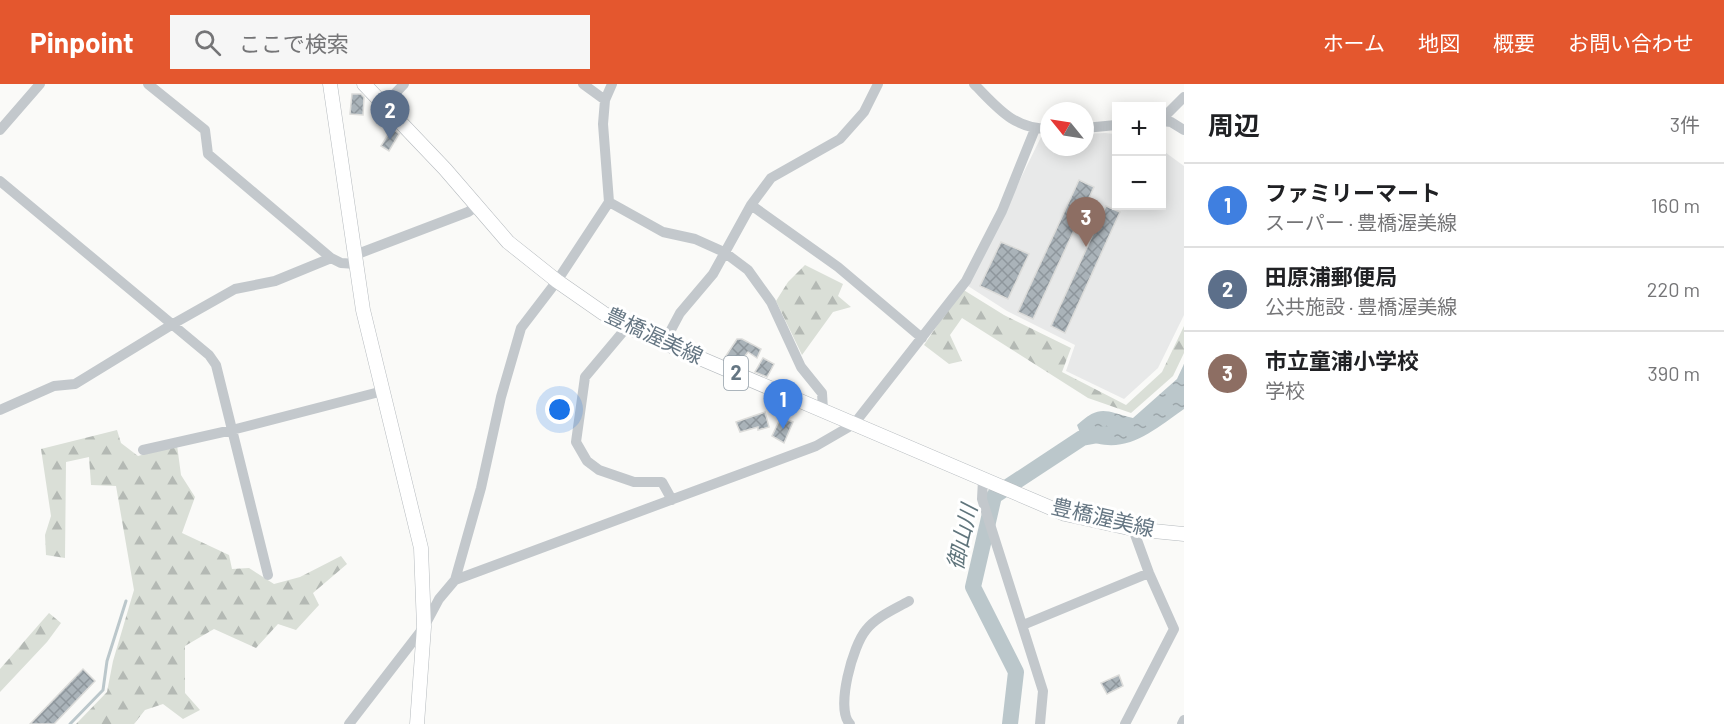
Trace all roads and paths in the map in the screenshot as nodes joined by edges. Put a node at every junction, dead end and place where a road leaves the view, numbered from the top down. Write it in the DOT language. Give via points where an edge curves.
graph roads {
  1 [pos="39,84"];
  2 [pos="148,84"];
  3 [pos="330,84"];
  4 [pos="364,84"];
  5 [pos="404,84"];
  6 [pos="583,84"];
  7 [pos="612,84"];
  8 [pos="878,84"];
  9 [pos="974,84"];
  10 [pos="1184,97"];
  11 [pos="605,100"];
  12 [pos="385,104"];
  13 [pos="1166,115"];
  14 [pos="1166,121"];
  15 [pos="1112,125"];
  16 [pos="1094,127"];
  17 [pos="1035,129"];
  18 [pos="1040,129"];
  19 [pos="0,130"];
  20 [pos="1184,130"];
  21 [pos="0,181"];
  22 [pos="609,202"];
  23 [pos="751,205"];
  24 [pos="477,206"];
  25 [pos="724,252"];
  26 [pos="331,258"];
  27 [pos="355,259"];
  28 [pos="557,281"];
  29 [pos="173,324"];
  30 [pos="627,327"];
  31 [pos="922,338"];
  32 [pos="664,343"];
  33 [pos="383,391"];
  34 [pos="0,410"];
  35 [pos="823,410"];
  36 [pos="854,424"];
  37 [pos="232,430"];
  38 [pos="143,450"];
  39 [pos="983,480"];
  40 [pos="672,500"];
  41 [pos="1133,529"];
  42 [pos="1184,534"];
  43 [pos="1149,573"];
  44 [pos="268,575"];
  45 [pos="455,580"];
  46 [pos="909,601"];
  47 [pos="1023,625"];
  48 [pos="424,627"];
  49 [pos="1184,720"];
  50 [pos="348,724"];
  51 [pos="417,724"];
  52 [pos="850,724"];
  53 [pos="1040,724"];
  54 [pos="1125,724"];
  55 [pos="1182,724"];
  1 -- 19 [label="street"];
  2 -- 26 [label="street" via="205,130 208,154"];
  3 -- 27 [label="main road"];
  4 -- 12 [label="main road, 豊橋渥美線 / 2"];
  5 -- 12 [label="street"];
  6 -- 11 [label="street"];
  7 -- 11 [label="street"];
  8 -- 23 [label="street" via="864,112 840,139 771,178"];
  9 -- 17 [label="street" via="1003,114"];
  10 -- 13 [label="street"];
  11 -- 22 [label="street"];
  12 -- 24 [label="main road, 豊橋渥美線 / 2"];
  14 -- 20 [label="street"];
  15 -- 16 [label="street"];
  17 -- 18 [label="street"];
  17 -- 31 [label="street" via="1002,211 966,281"];
  21 -- 29 [label="street"];
  22 -- 25 [label="street" via="663,232 695,239"];
  22 -- 28 [label="street"];
  23 -- 25 [label="street"];
  23 -- 31 [label="street" via="838,267"];
  24 -- 27 [label="street"];
  24 -- 28 [label="main road, 豊橋渥美線 / 2" via="508,242"];
  25 -- 32 [label="street" via="713,274 680,313"];
  25 -- 35 [label="street" via="748,270 771,302 801,367 822,393"];
  26 -- 27 [label="street" via="341,263"];
  26 -- 29 [label="street" via="275,281 235,290"];
  27 -- 33 [label="main road"];
  28 -- 30 [label="main road, 豊橋渥美線 / 2"];
  28 -- 45 [label="street" via="521,328"];
  29 -- 34 [label="street" via="75,384 54,386"];
  29 -- 37 [label="street" via="216,365"];
  30 -- 32 [label="main road, 豊橋渥美線 / 2"];
  30 -- 40 [label="street" via="585,377 576,442 599,470 634,482 662,482"];
  31 -- 36 [label="street"];
  32 -- 35 [label="main road, 豊橋渥美線 / 2"];
  33 -- 37 [label="street"];
  33 -- 48 [label="main road" via="421,548"];
  35 -- 36 [label="main road, 豊橋渥美線 / 2"];
  36 -- 39 [label="main road, 豊橋渥美線 / 2"];
  36 -- 40 [label="street" via="816,446"];
  37 -- 38 [label="street"];
  37 -- 44 [label="street"];
  39 -- 41 [label="main road, 豊橋渥美線 / 2" via="1065,514"];
  39 -- 47 [label="street" via="982,499"];
  40 -- 45 [label="street"];
  41 -- 42 [label="main road, 豊橋渥美線 / 2"];
  41 -- 43 [label="street"];
  43 -- 47 [label="street"];
  43 -- 54 [label="street" via="1174,629"];
  45 -- 48 [label="street"];
  46 -- 52 [label="street" via="865,630 847,678 844,710"];
  47 -- 53 [label="street" via="1043,692"];
  48 -- 50 [label="street"];
  48 -- 51 [label="main road"];
  49 -- 55 [label="street"];
}
